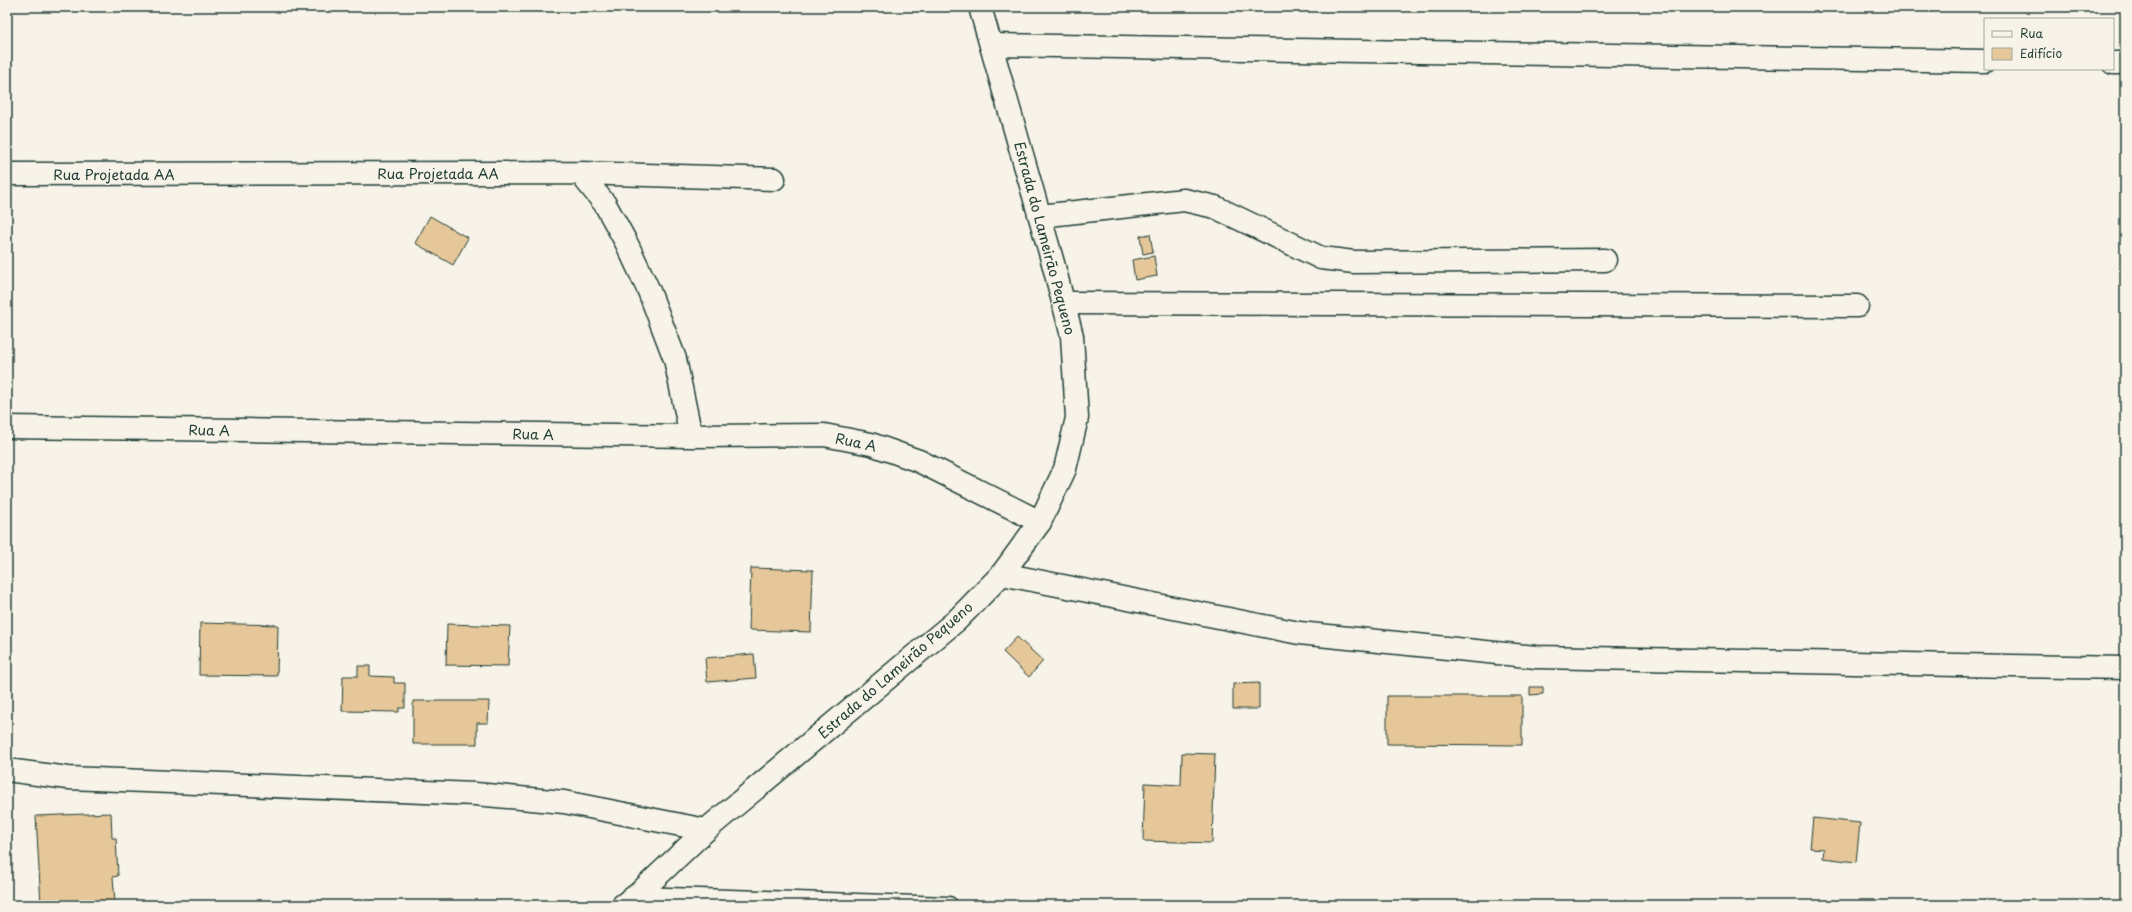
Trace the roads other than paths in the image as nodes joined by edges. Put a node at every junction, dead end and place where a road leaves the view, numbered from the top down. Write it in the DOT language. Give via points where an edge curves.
graph roads {
  1 [pos="980,7"];
  2 [pos="991,45"];
  3 [pos="1984,61"];
  4 [pos="2114,63"];
  5 [pos="2125,63"];
  6 [pos="580,173"];
  7 [pos="7,174"];
  8 [pos="774,179"];
  9 [pos="1040,216"];
  10 [pos="1605,260"];
  11 [pos="1064,303"];
  12 [pos="1857,306"];
  13 [pos="7,427"];
  14 [pos="691,436"];
  15 [pos="1040,522"];
  16 [pos="1002,574"];
  17 [pos="2125,668"];
  18 [pos="7,770"];
  19 [pos="706,830"];
  20 [pos="630,900"];
  21 [pos="949,905"];
  1 -- 2 [label="street, Estrada do Lameirão Pequeno"];
  2 -- 3 [label="street"];
  2 -- 9 [label="street, Estrada do Lameirão Pequeno"];
  4 -- 5 [label="street"];
  6 -- 7 [label="street, Rua Projetada AA"];
  6 -- 8 [label="street, Rua Projetada AA"];
  6 -- 14 [label="street" via="605,204 649,292 675,359"];
  9 -- 10 [label="street" via="1184,200 1215,207 1321,258 1354,262"];
  9 -- 11 [label="street, Estrada do Lameirão Pequeno"];
  11 -- 12 [label="street"];
  11 -- 15 [label="street, Estrada do Lameirão Pequeno" via="1072,336 1077,418 1065,469"];
  13 -- 14 [label="street, Rua A"];
  14 -- 15 [label="street, Rua A" via="824,435 871,444 919,461"];
  15 -- 16 [label="street, Estrada do Lameirão Pequeno"];
  16 -- 17 [label="street" via="1299,633 1536,657"];
  16 -- 19 [label="street, Estrada do Lameirão Pequeno" via="949,628"];
  18 -- 19 [label="street" via="68,778 475,794 564,802"];
  19 -- 20 [label="street, Estrada do Lameirão Pequeno"];
  20 -- 21 [label="lane"];
}
